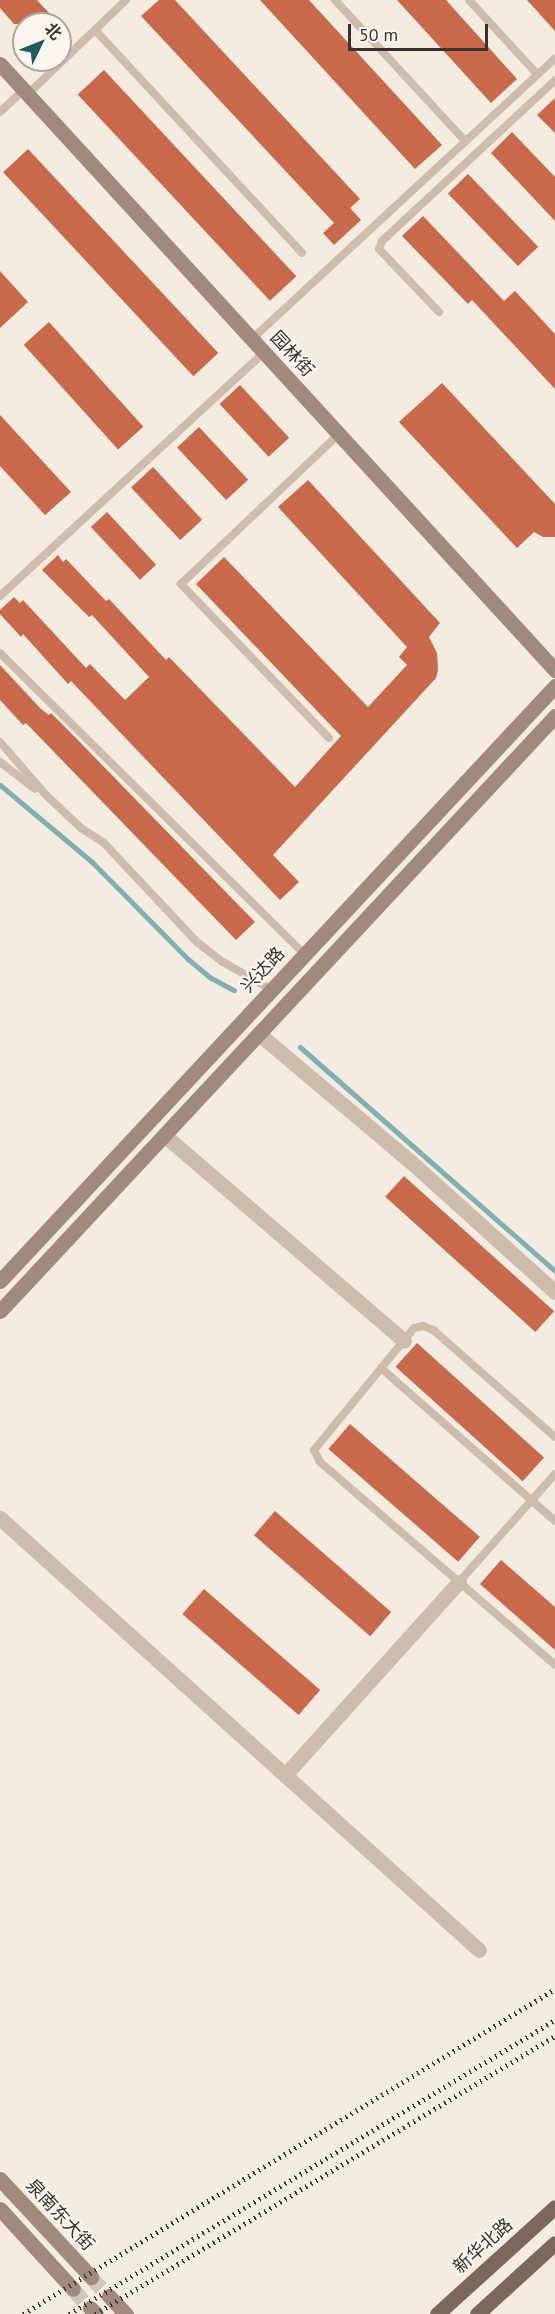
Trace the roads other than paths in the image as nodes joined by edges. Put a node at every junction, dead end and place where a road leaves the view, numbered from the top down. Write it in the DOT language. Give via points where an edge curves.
graph roads {
  1 [pos="126,0"];
  2 [pos="334,0"];
  3 [pos="469,0"];
  4 [pos="95,30"];
  5 [pos="555,57"];
  6 [pos="0,64"];
  7 [pos="537,74"];
  8 [pos="555,80"];
  9 [pos="26,92"];
  10 [pos="0,112"];
  11 [pos="465,141"];
  12 [pos="302,254"];
  13 [pos="439,312"];
  14 [pos="252,339"];
  15 [pos="264,352"];
  16 [pos="339,434"];
  17 [pos="0,596"];
  18 [pos="0,653"];
  19 [pos="555,670"];
  20 [pos="555,686"];
  21 [pos="555,716"];
  22 [pos="329,738"];
  23 [pos="0,742"];
  24 [pos="0,762"];
  25 [pos="52,801"];
  26 [pos="305,955"];
  27 [pos="272,990"];
  28 [pos="259,1034"];
  29 [pos="164,1135"];
  30 [pos="0,1281"];
  31 [pos="555,1292"];
  32 [pos="0,1311"];
  33 [pos="404,1341"];
  34 [pos="381,1368"];
  35 [pos="555,1437"];
  36 [pos="555,1474"];
  37 [pos="532,1500"];
  38 [pos="0,1518"];
  39 [pos="555,1521"];
  40 [pos="459,1582"];
  41 [pos="555,1665"];
  42 [pos="285,1775"];
  43 [pos="479,1950"];
  44 [pos="0,2179"];
  45 [pos="555,2207"];
  46 [pos="0,2209"];
  47 [pos="555,2243"];
  48 [pos="92,2277"];
  49 [pos="73,2289"];
  50 [pos="109,2296"];
  51 [pos="126,2314"];
  52 [pos="437,2314"];
  53 [pos="477,2314"];
  1 -- 4 [label="lane"];
  2 -- 11 [label="lane"];
  3 -- 7 [label="lane"];
  4 -- 9 [label="lane"];
  4 -- 12 [label="lane"];
  5 -- 7 [label="lane"];
  6 -- 9 [label="main road, 园林街"];
  7 -- 11 [label="lane"];
  8 -- 13 [label="lane" via="382,241 379,249"];
  9 -- 10 [label="lane"];
  9 -- 14 [label="main road, 园林街"];
  11 -- 14 [label="lane"];
  14 -- 15 [label="main road, 园林街"];
  15 -- 16 [label="main road, 园林街"];
  15 -- 17 [label="lane"];
  16 -- 19 [label="main road, 园林街"];
  16 -- 22 [label="lane" via="181,584"];
  18 -- 26 [label="lane"];
  20 -- 26 [label="main road, 兴达路"];
  21 -- 28 [label="main road"];
  23 -- 25 [label="lane"];
  24 -- 25 [label="lane"];
  25 -- 27 [label="lane" via="104,843 197,942"];
  26 -- 27 [label="main road, 兴达路"];
  27 -- 30 [label="main road, 兴达路"];
  28 -- 29 [label="main road"];
  28 -- 31 [label="street" via="410,1161"];
  29 -- 32 [label="main road"];
  29 -- 33 [label="street"];
  33 -- 34 [label="lane"];
  33 -- 35 [label="lane" via="414,1328 433,1330"];
  34 -- 37 [label="lane"];
  34 -- 40 [label="lane" via="317,1444 315,1456"];
  36 -- 37 [label="lane"];
  37 -- 39 [label="lane"];
  37 -- 40 [label="lane"];
  38 -- 42 [label="street"];
  40 -- 41 [label="lane"];
  40 -- 42 [label="street"];
  42 -- 43 [label="street"];
  44 -- 48 [label="main road, 泉南东大街"];
  45 -- 52 [label="main road, 新华北路"];
  46 -- 49 [label="main road"];
  47 -- 53 [label="main road"];
  50 -- 51 [label="main road"];
}
